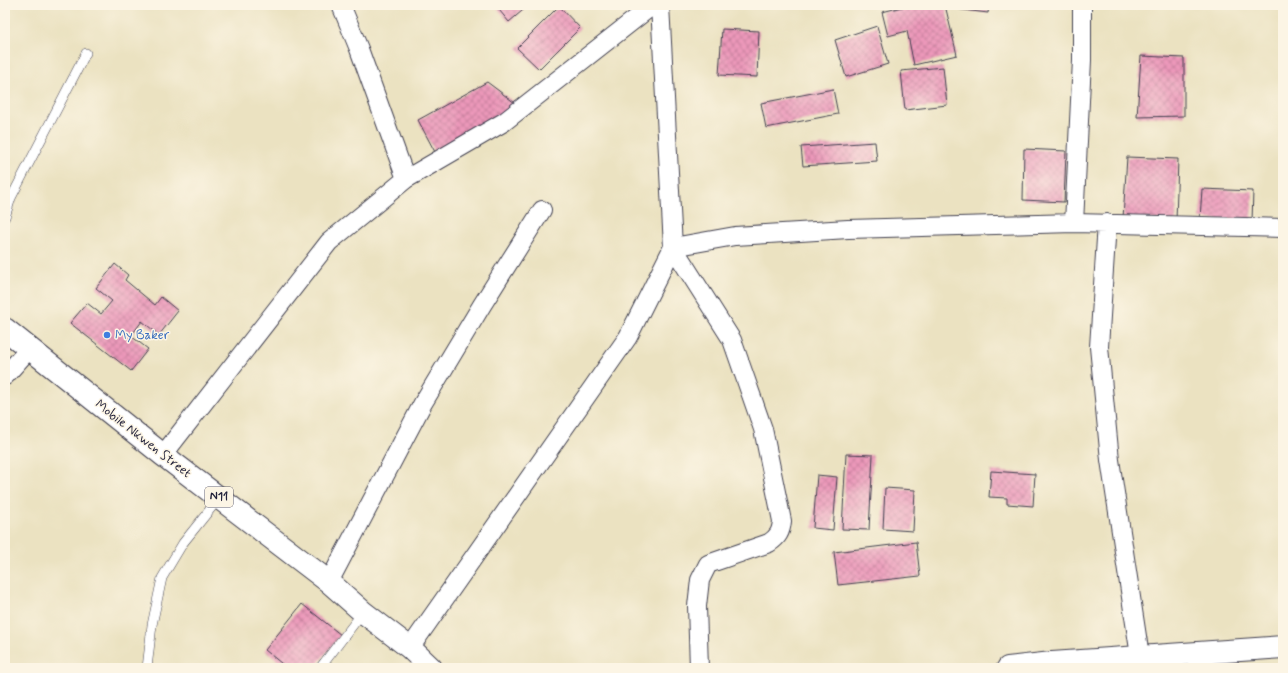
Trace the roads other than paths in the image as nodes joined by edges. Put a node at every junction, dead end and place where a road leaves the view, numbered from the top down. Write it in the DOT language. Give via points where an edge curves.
graph roads {
  1 [pos="341,5"];
  2 [pos="653,5"];
  3 [pos="660,5"];
  4 [pos="1082,5"];
  5 [pos="86,53"];
  6 [pos="406,179"];
  7 [pos="542,210"];
  8 [pos="5,217"];
  9 [pos="1074,223"];
  10 [pos="1107,223"];
  11 [pos="1283,228"];
  12 [pos="673,247"];
  13 [pos="5,329"];
  14 [pos="29,349"];
  15 [pos="5,376"];
  16 [pos="163,455"];
  17 [pos="220,497"];
  18 [pos="329,582"];
  19 [pos="364,612"];
  20 [pos="1283,647"];
  21 [pos="410,648"];
  22 [pos="1140,656"];
  23 [pos="1052,666"];
  24 [pos="147,668"];
  25 [pos="320,668"];
  26 [pos="431,668"];
  27 [pos="699,668"];
  28 [pos="1008,668"];
  1 -- 6 [label="street"];
  2 -- 6 [label="street" via="504,122"];
  3 -- 12 [label="street"];
  4 -- 9 [label="street" via="1082,60"];
  5 -- 8 [label="lane" via="11,198"];
  6 -- 16 [label="street" via="329,242"];
  7 -- 18 [label="street" via="423,403"];
  9 -- 10 [label="street"];
  9 -- 12 [label="street" via="848,229 735,236"];
  10 -- 11 [label="street"];
  10 -- 22 [label="street" via="1099,347 1110,460"];
  12 -- 21 [label="street" via="628,336"];
  12 -- 27 [label="street" via="732,340 762,429 782,522 781,531 769,543 708,564 700,580 697,606"];
  13 -- 14 [label="main road, Mobile Nkwen Street / N11"];
  14 -- 15 [label="street"];
  14 -- 16 [label="main road, Mobile Nkwen Street / N11"];
  16 -- 17 [label="main road, Mobile Nkwen Street / N11"];
  17 -- 18 [label="main road, Mobile Nkwen Street / N11"];
  17 -- 24 [label="lane" via="183,543 162,578 152,625"];
  18 -- 19 [label="main road, Mobile Nkwen Street / N11"];
  19 -- 21 [label="main road, Mobile Nkwen Street / N11"];
  19 -- 25 [label="lane"];
  20 -- 22 [label="main road"];
  21 -- 26 [label="main road, Mobile Nkwen Street / N11"];
  22 -- 23 [label="main road"];
  23 -- 28 [label="main road"];
}
